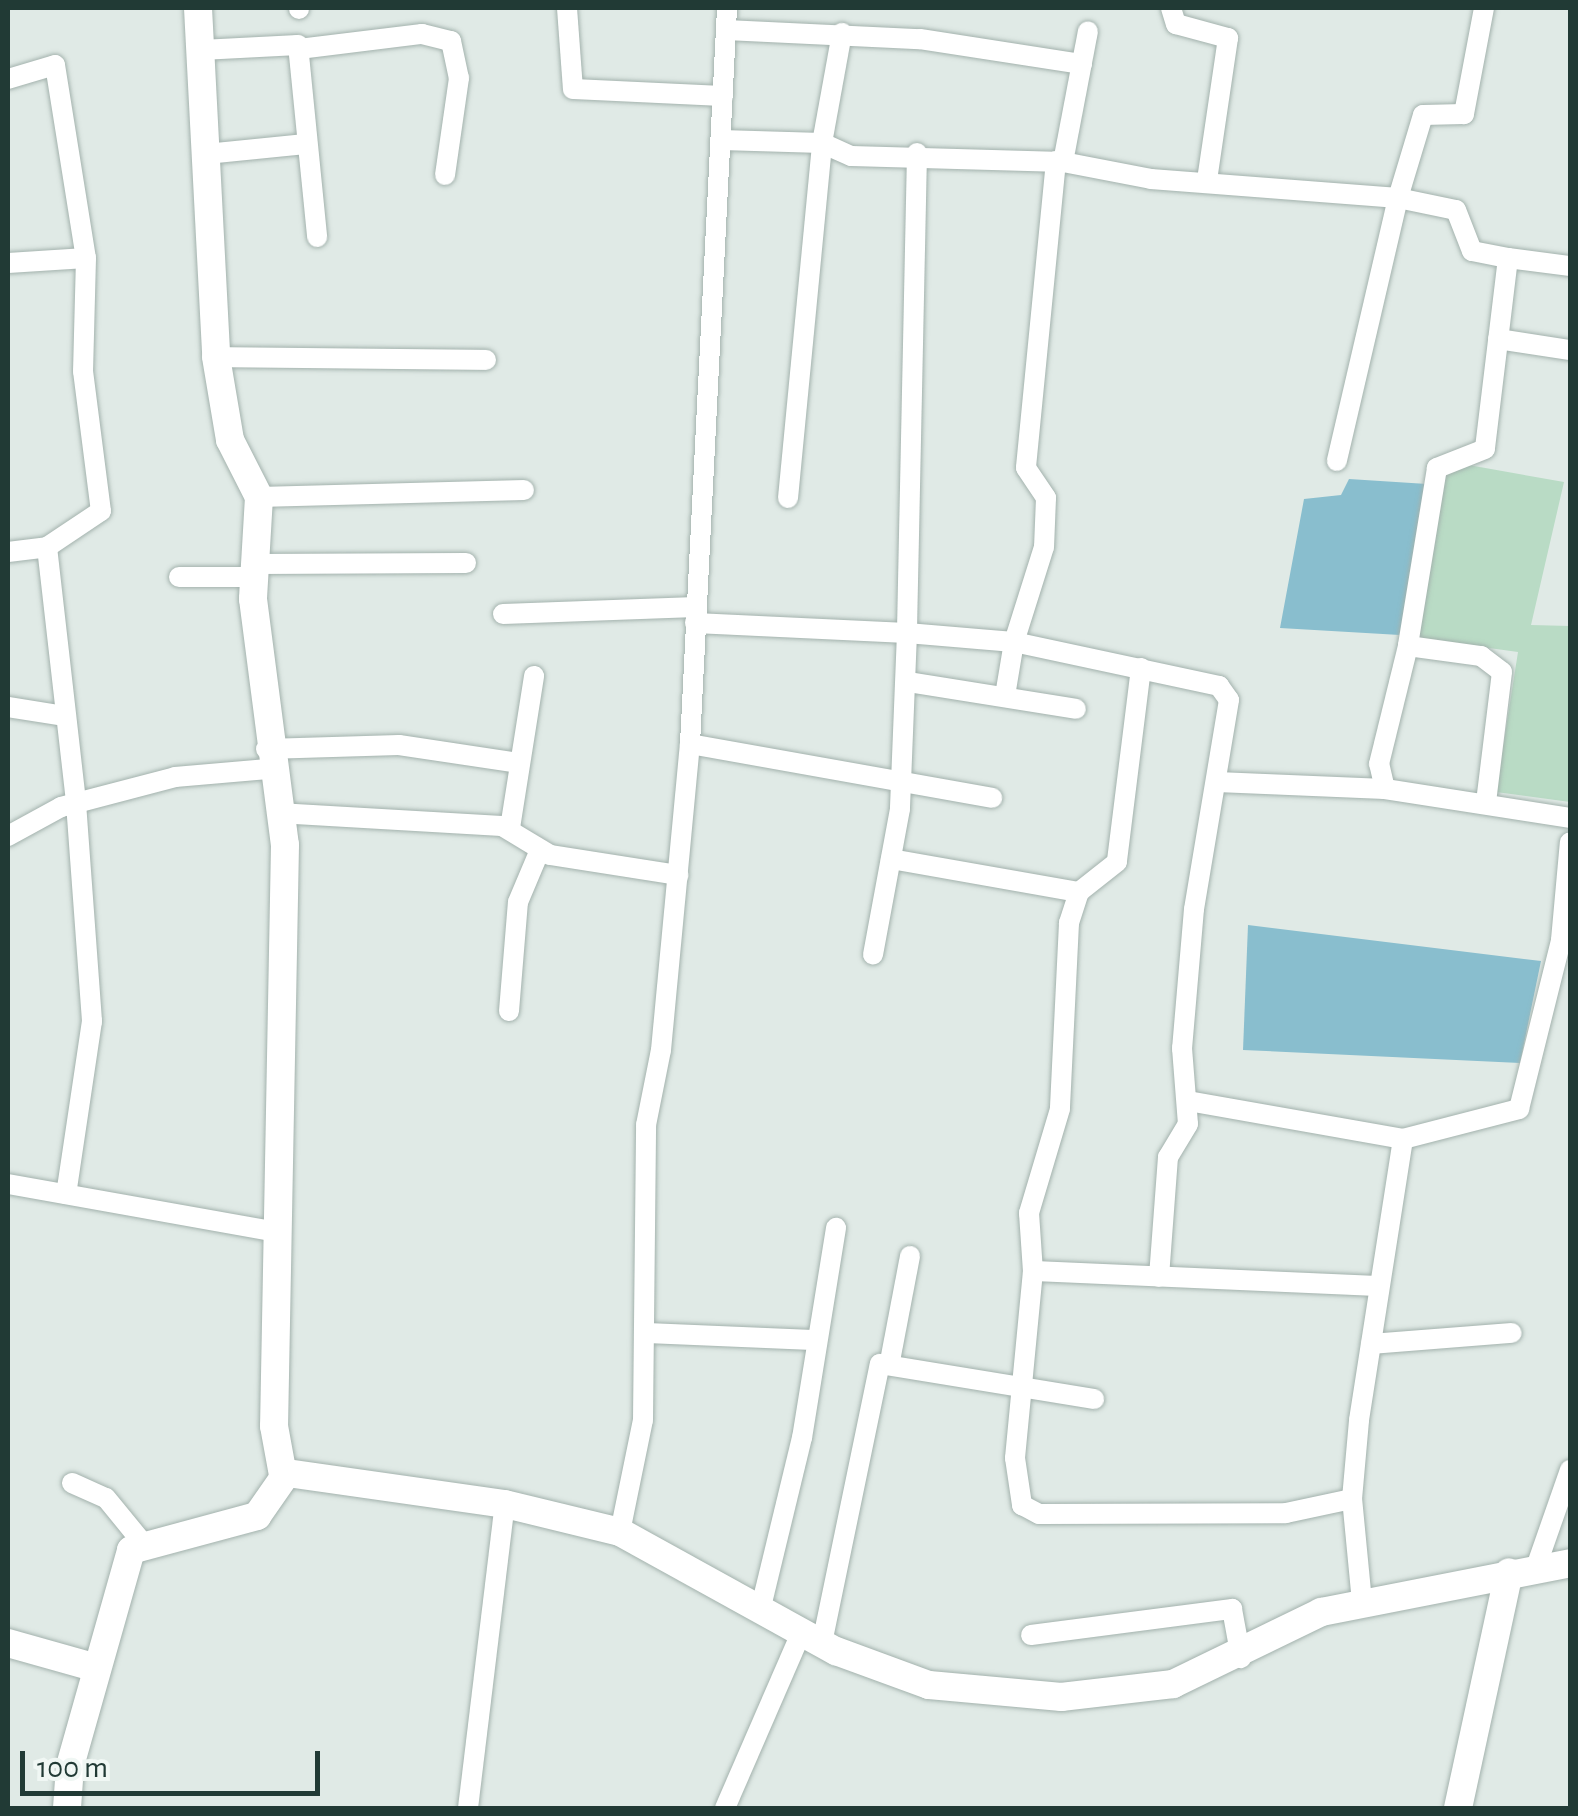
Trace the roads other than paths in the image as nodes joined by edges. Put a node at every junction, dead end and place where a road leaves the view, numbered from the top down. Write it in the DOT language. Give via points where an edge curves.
graph roads {
  1 [pos="198,8"];
  2 [pos="567,8"];
  3 [pos="727,8"];
  4 [pos="1171,8"];
  5 [pos="1484,8"];
  6 [pos="726,30"];
  7 [pos="1088,31"];
  8 [pos="842,33"];
  9 [pos="201,50"];
  10 [pos="299,50"];
  11 [pos="1082,64"];
  12 [pos="8,79"];
  13 [pos="723,96"];
  14 [pos="721,140"];
  15 [pos="822,143"];
  16 [pos="306,144"];
  17 [pos="917,153"];
  18 [pos="206,154"];
  19 [pos="1060,162"];
  20 [pos="445,175"];
  21 [pos="1207,180"];
  22 [pos="1398,198"];
  23 [pos="317,237"];
  24 [pos="86,258"];
  25 [pos="1508,258"];
  26 [pos="8,263"];
  27 [pos="1570,266"];
  28 [pos="1498,339"];
  29 [pos="1570,350"];
  30 [pos="216,357"];
  31 [pos="486,360"];
  32 [pos="1337,461"];
  33 [pos="524,490"];
  34 [pos="259,497"];
  35 [pos="788,498"];
  36 [pos="47,547"];
  37 [pos="8,552"];
  38 [pos="466,564"];
  39 [pos="256,571"];
  40 [pos="179,577"];
  41 [pos="503,614"];
  42 [pos="696,615"];
  43 [pos="908,634"];
  44 [pos="1014,642"];
  45 [pos="1408,646"];
  46 [pos="1142,668"];
  47 [pos="534,676"];
  48 [pos="908,682"];
  49 [pos="1005,696"];
  50 [pos="8,707"];
  51 [pos="1076,709"];
  52 [pos="65,716"];
  53 [pos="690,744"];
  54 [pos="267,759"];
  55 [pos="520,762"];
  56 [pos="902,782"];
  57 [pos="1217,782"];
  58 [pos="1385,790"];
  59 [pos="992,798"];
  60 [pos="76,803"];
  61 [pos="1486,803"];
  62 [pos="278,813"];
  63 [pos="1570,818"];
  64 [pos="510,828"];
  65 [pos="8,836"];
  66 [pos="1570,842"];
  67 [pos="540,850"];
  68 [pos="891,858"];
  69 [pos="678,875"];
  70 [pos="1079,892"];
  71 [pos="873,955"];
  72 [pos="509,1011"];
  73 [pos="1188,1101"];
  74 [pos="1403,1139"];
  75 [pos="8,1184"];
  76 [pos="66,1194"];
  77 [pos="836,1228"];
  78 [pos="278,1232"];
  79 [pos="910,1256"];
  80 [pos="1034,1271"];
  81 [pos="1159,1278"];
  82 [pos="1379,1286"];
  83 [pos="1512,1332"];
  84 [pos="645,1333"];
  85 [pos="815,1340"];
  86 [pos="1371,1344"];
  87 [pos="890,1361"];
  88 [pos="1024,1382"];
  89 [pos="1094,1399"];
  90 [pos="1570,1470"];
  91 [pos="283,1474"];
  92 [pos="72,1483"];
  93 [pos="1352,1499"];
  94 [pos="504,1504"];
  95 [pos="620,1532"];
  96 [pos="142,1542"];
  97 [pos="1570,1563"];
  98 [pos="1523,1570"];
  99 [pos="1362,1602"];
  100 [pos="761,1607"];
  101 [pos="1031,1636"];
  102 [pos="812,1637"];
  103 [pos="8,1643"];
  104 [pos="1241,1658"];
  105 [pos="97,1668"];
  106 [pos="67,1808"];
  107 [pos="468,1808"];
  108 [pos="724,1808"];
  109 [pos="1458,1808"];
  1 -- 9 [label="street"];
  2 -- 13 [label="street" via="572,90"];
  3 -- 6 [label="street"];
  4 -- 21 [label="street" via="1176,24 1228,38"];
  5 -- 22 [label="street" via="1464,114 1423,115"];
  6 -- 8 [label="street"];
  6 -- 13 [label="street"];
  7 -- 11 [label="street"];
  8 -- 11 [label="street"];
  8 -- 15 [label="street"];
  9 -- 10 [label="street"];
  9 -- 18 [label="street"];
  10 -- 16 [label="street"];
  10 -- 20 [label="street" via="422,34 451,40 459,78"];
  11 -- 19 [label="street"];
  12 -- 24 [label="street" via="55,65"];
  13 -- 14 [label="street"];
  14 -- 15 [label="street"];
  14 -- 42 [label="street"];
  15 -- 17 [label="street" via="850,156"];
  15 -- 35 [label="street"];
  16 -- 18 [label="street"];
  16 -- 23 [label="street"];
  17 -- 19 [label="street"];
  17 -- 43 [label="street"];
  18 -- 30 [label="street"];
  19 -- 21 [label="street"];
  19 -- 44 [label="street" via="1026,468 1046,498 1044,547"];
  21 -- 22 [label="street"];
  22 -- 25 [label="street" via="1456,210 1472,251"];
  22 -- 32 [label="street"];
  24 -- 26 [label="street"];
  24 -- 36 [label="street" via="83,371 101,512"];
  25 -- 27 [label="street"];
  25 -- 28 [label="street"];
  28 -- 29 [label="street"];
  28 -- 45 [label="street" via="1484,449 1438,468"];
  30 -- 31 [label="street"];
  30 -- 34 [label="street" via="230,440"];
  33 -- 34 [label="street"];
  34 -- 39 [label="street"];
  36 -- 37 [label="street"];
  36 -- 52 [label="street"];
  38 -- 39 [label="street"];
  39 -- 40 [label="street"];
  39 -- 54 [label="street"];
  41 -- 42 [label="street"];
  42 -- 43 [label="street"];
  42 -- 53 [label="street"];
  43 -- 44 [label="street"];
  43 -- 48 [label="street"];
  44 -- 46 [label="street"];
  44 -- 49 [label="street"];
  45 -- 58 [label="street" via="1379,764"];
  45 -- 61 [label="street" via="1481,656 1502,672"];
  46 -- 57 [label="street" via="1226,692"];
  46 -- 70 [label="street" via="1117,862"];
  47 -- 55 [label="street"];
  48 -- 49 [label="street"];
  48 -- 56 [label="street"];
  49 -- 51 [label="street"];
  50 -- 52 [label="street"];
  52 -- 60 [label="street"];
  53 -- 56 [label="street"];
  53 -- 69 [label="street"];
  54 -- 55 [label="street" via="400,745"];
  54 -- 60 [label="street"];
  54 -- 62 [label="street"];
  55 -- 64 [label="street"];
  56 -- 59 [label="street"];
  56 -- 68 [label="street"];
  57 -- 58 [label="street"];
  57 -- 73 [label="street" via="1194,909 1182,1048"];
  58 -- 61 [label="street"];
  60 -- 65 [label="street"];
  60 -- 76 [label="street" via="92,1020"];
  61 -- 63 [label="street"];
  62 -- 64 [label="street"];
  62 -- 78 [label="street" via="289,922"];
  64 -- 67 [label="street"];
  66 -- 74 [label="street" via="1561,940 1519,1110"];
  67 -- 69 [label="street"];
  67 -- 72 [label="street" via="518,902"];
  68 -- 70 [label="street"];
  68 -- 71 [label="street"];
  69 -- 84 [label="street" via="646,1126"];
  70 -- 80 [label="street" via="1060,1110 1029,1213"];
  73 -- 74 [label="street"];
  73 -- 81 [label="street" via="1188,1124 1168,1156"];
  74 -- 82 [label="street"];
  75 -- 76 [label="street"];
  76 -- 78 [label="street"];
  77 -- 85 [label="street"];
  78 -- 91 [label="street" via="274,1426"];
  79 -- 87 [label="street"];
  80 -- 81 [label="street"];
  80 -- 88 [label="street"];
  81 -- 82 [label="street"];
  82 -- 86 [label="street"];
  83 -- 86 [label="street"];
  84 -- 85 [label="street"];
  84 -- 95 [label="street" via="643,1420"];
  85 -- 100 [label="street"];
  86 -- 93 [label="street"];
  87 -- 88 [label="street"];
  87 -- 102 [label="street" via="880,1364"];
  88 -- 89 [label="street"];
  88 -- 93 [label="street" via="1017,1493 1040,1514 1286,1513"];
  90 -- 98 [label="street"];
  91 -- 94 [label="street"];
  91 -- 96 [label="street" via="276,1500 258,1516"];
  92 -- 96 [label="street" via="106,1498"];
  93 -- 99 [label="street"];
  94 -- 95 [label="street"];
  94 -- 107 [label="street"];
  95 -- 100 [label="street"];
  96 -- 105 [label="street" via="125,1561"];
  97 -- 98 [label="street"];
  98 -- 99 [label="street"];
  98 -- 109 [label="street"];
  99 -- 104 [label="street" via="1321,1612"];
  100 -- 102 [label="street"];
  101 -- 104 [label="street" via="1232,1609"];
  102 -- 104 [label="street" via="929,1685 1061,1697 1173,1684"];
  102 -- 108 [label="street"];
  103 -- 105 [label="street"];
  105 -- 106 [label="street"];
}
